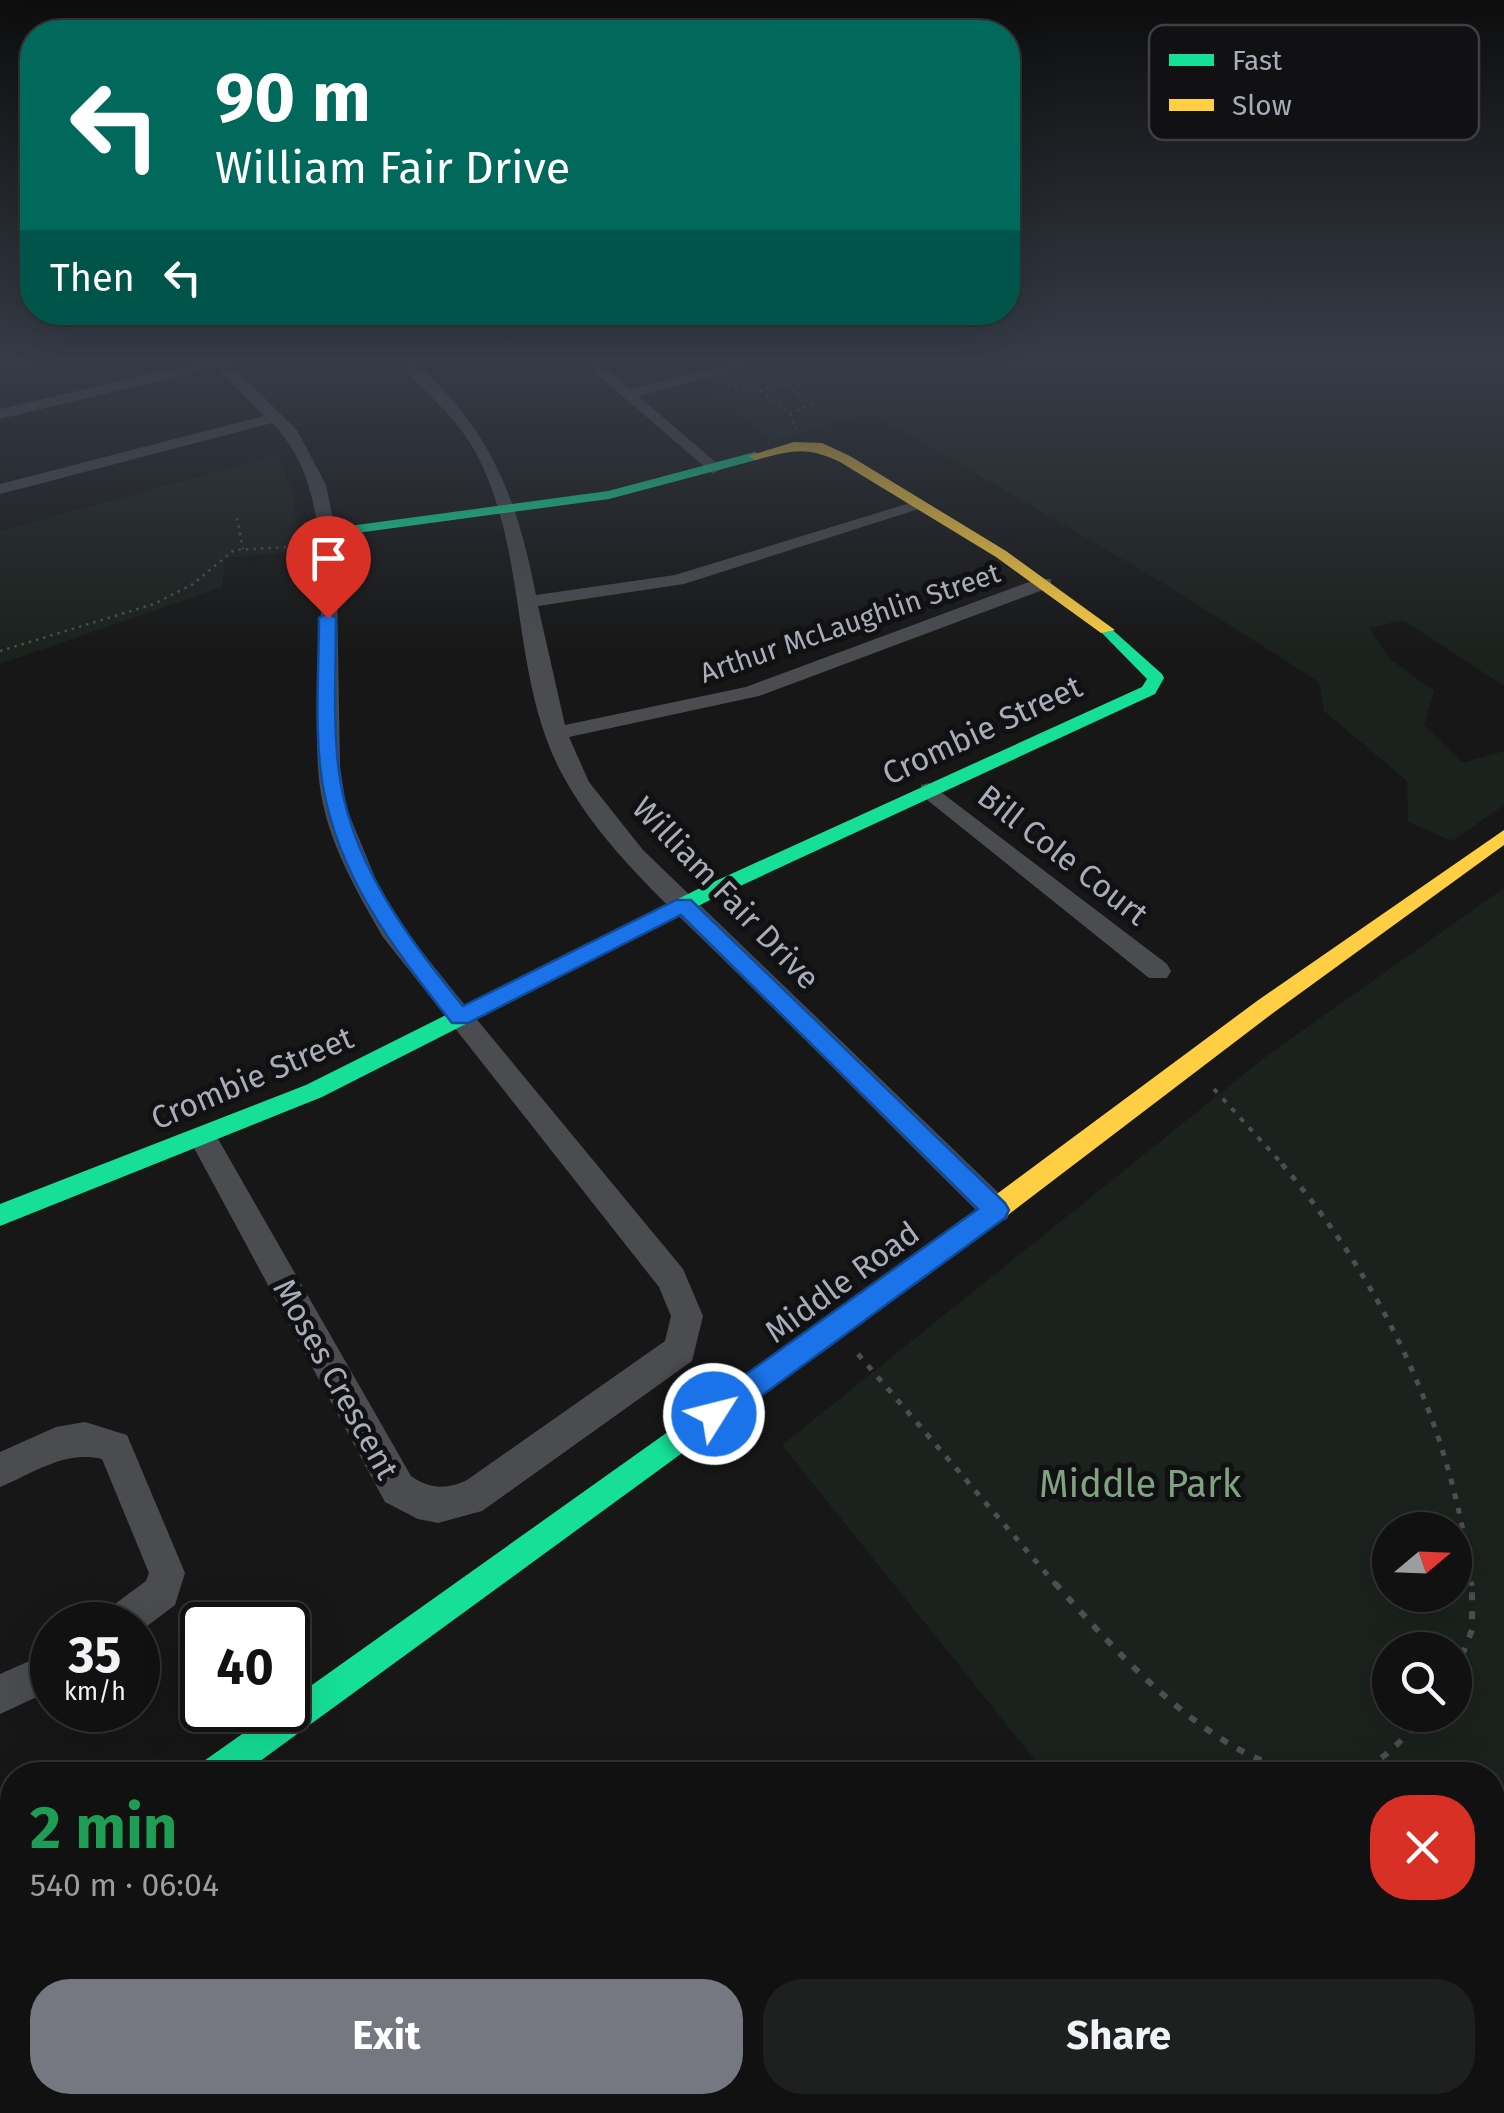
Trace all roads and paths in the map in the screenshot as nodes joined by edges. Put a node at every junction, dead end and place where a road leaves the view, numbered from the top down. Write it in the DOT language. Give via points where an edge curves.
graph roads {
  1 [pos="129,456"];
  2 [pos="303,456"];
  3 [pos="487,456"];
  4 [pos="698,456"];
  5 [pos="760,456"];
  6 [pos="834,456"];
  7 [pos="713,469"];
  8 [pos="0,489"];
  9 [pos="920,506"];
  10 [pos="508,509"];
  11 [pos="237,518"];
  12 [pos="327,533"];
  13 [pos="306,546"];
  14 [pos="243,549"];
  15 [pos="1044,583"];
  16 [pos="527,602"];
  17 [pos="0,651"];
  18 [pos="556,734"];
  19 [pos="930,790"];
  20 [pos="1504,836"];
  21 [pos="684,905"];
  22 [pos="1158,971"];
  23 [pos="460,1017"];
  24 [pos="1214,1088"];
  25 [pos="203,1138"];
  26 [pos="996,1210"];
  27 [pos="0,1215"];
  28 [pos="858,1354"];
  29 [pos="0,1470"];
  30 [pos="148,1602"];
  31 [pos="1472,1634"];
  32 [pos="30,1680"];
  33 [pos="0,1694"];
  34 [pos="1409,1732"];
  35 [pos="231,1762"];
  36 [pos="1266,1762"];
  37 [pos="1370,1762"];
  1 -- 8 [label="street"];
  2 -- 12 [label="street, Moses Crescent"];
  3 -- 10 [label="street, William Fair Drive"];
  4 -- 7 [label="street"];
  5 -- 7 [label="street, Crombie Street"];
  6 -- 9 [label="street, Crombie Street"];
  7 -- 10 [label="street, Crombie Street" via="609,495"];
  9 -- 15 [label="street, Crombie Street"];
  9 -- 16 [label="street" via="677,580"];
  10 -- 12 [label="street, Crombie Street"];
  10 -- 16 [label="street, William Fair Drive"];
  11 -- 14 [label="path"];
  12 -- 23 [label="street, Moses Crescent" via="327,733 335,807 384,918"];
  13 -- 14 [label="path"];
  14 -- 17 [label="path" via="226,553 193,584 154,604"];
  15 -- 18 [label="street, Arthur McLaughlin Street" via="752,692"];
  15 -- 19 [label="street, Crombie Street" via="1147,662 1154,684"];
  16 -- 18 [label="street, William Fair Drive"];
  18 -- 21 [label="street, William Fair Drive" via="607,824"];
  19 -- 21 [label="street, Crombie Street"];
  19 -- 22 [label="street, Bill Cole Court"];
  20 -- 26 [label="street, Middle Road"];
  21 -- 23 [label="street, Crombie Street"];
  21 -- 26 [label="street, William Fair Drive"];
  23 -- 25 [label="street, Crombie Street"];
  23 -- 25 [label="street, Moses Crescent" via="672,1279 687,1316 680,1350 667,1362 464,1502 430,1507 398,1489"];
  24 -- 31 [label="path" via="1292,1170 1392,1320 1418,1371 1461,1503 1476,1610"];
  25 -- 27 [label="street, Crombie Street"];
  26 -- 35 [label="street, Middle Road"];
  28 -- 36 [label="path" via="1102,1639 1182,1713 1224,1744"];
  29 -- 30 [label="street" via="69,1440 100,1439 114,1447 167,1574 162,1592"];
  32 -- 33 [label="street"];
  34 -- 37 [label="path"];
}
